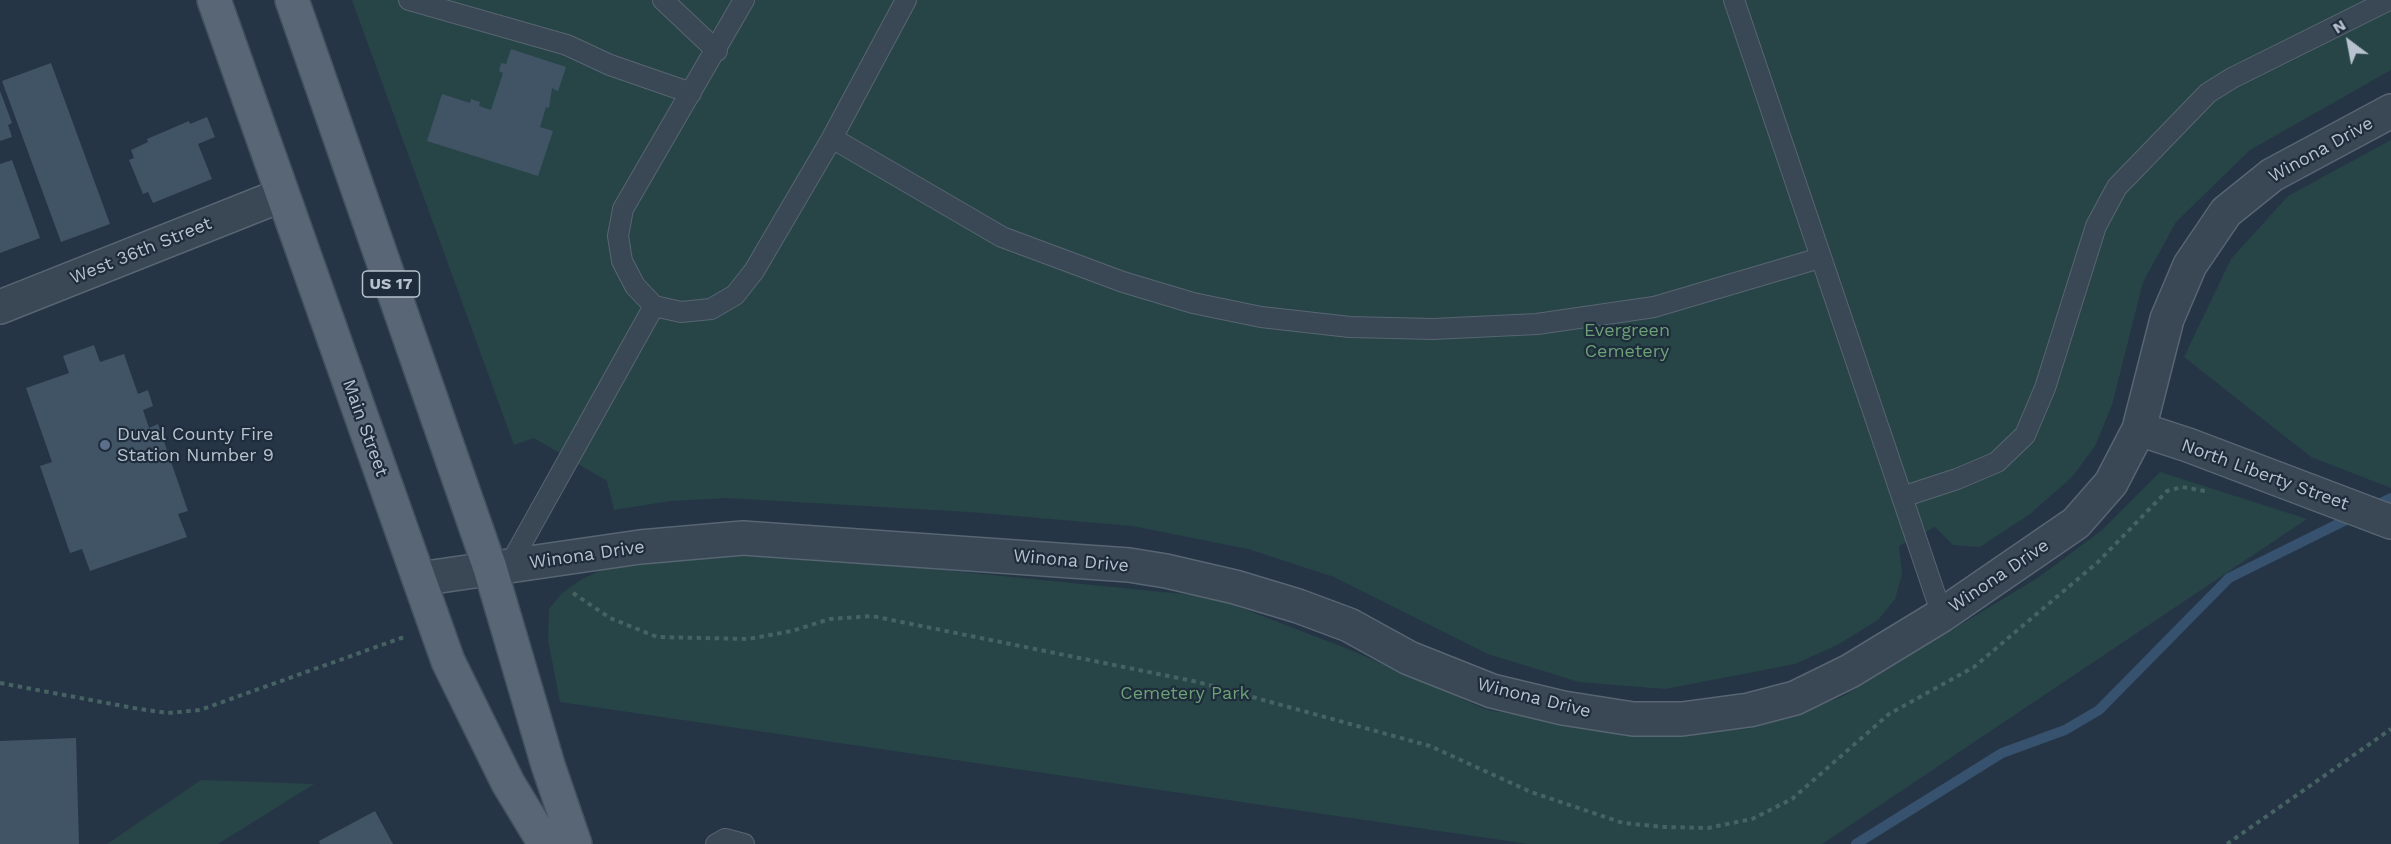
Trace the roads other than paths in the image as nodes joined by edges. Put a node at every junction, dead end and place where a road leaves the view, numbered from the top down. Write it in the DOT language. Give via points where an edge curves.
graph roads {
  1 [pos="213,0"];
  2 [pos="292,0"];
  3 [pos="409,0"];
  4 [pos="663,0"];
  5 [pos="744,0"];
  6 [pos="906,0"];
  7 [pos="1734,0"];
  8 [pos="2389,0"];
  9 [pos="717,51"];
  10 [pos="692,93"];
  11 [pos="2391,111"];
  12 [pos="832,138"];
  13 [pos="282,195"];
  14 [pos="1820,258"];
  15 [pos="654,306"];
  16 [pos="0,307"];
  17 [pos="2139,429"];
  18 [pos="1902,497"];
  19 [pos="2391,522"];
  20 [pos="500,567"];
  21 [pos="419,579"];
  22 [pos="1942,615"];
  23 [pos="545,844"];
  24 [pos="575,844"];
  25 [pos="716,844"];
  26 [pos="744,844"];
  1 -- 13 [label="main road, Main Street"];
  2 -- 20 [label="main road, US 17"];
  3 -- 10 [label="lane" via="567,45 610,66"];
  4 -- 9 [label="lane"];
  5 -- 9 [label="lane"];
  6 -- 12 [label="lane"];
  7 -- 14 [label="lane"];
  8 -- 18 [label="lane" via="2208,93 2117,187 2096,226 2045,388 2025,435 1996,462"];
  9 -- 10 [label="lane"];
  10 -- 15 [label="lane" via="623,209 618,236 622,261 635,286"];
  11 -- 17 [label="street, Winona Drive" via="2272,175 2226,212 2190,266 2168,319"];
  12 -- 14 [label="lane" via="1002,237 1123,282 1193,303 1261,317 1350,327 1433,329 1537,324 1654,307"];
  12 -- 15 [label="lane" via="754,271 735,295 711,309 681,312"];
  13 -- 16 [label="street, West 36th Street"];
  13 -- 21 [label="main road, Main Street"];
  14 -- 18 [label="lane"];
  15 -- 20 [label="lane"];
  17 -- 19 [label="street, North Liberty Street"];
  17 -- 22 [label="street, Winona Drive" via="2111,483 2076,523"];
  18 -- 22 [label="lane"];
  20 -- 21 [label="street, Winona Drive"];
  20 -- 22 [label="street, Winona Drive" via="640,547 744,538 1130,565 1234,587 1298,606 1348,625 1409,658 1492,691 1633,719 1682,719 1749,710 1795,698 1850,671"];
  20 -- 24 [label="main road, US 17" via="548,765"];
  21 -- 23 [label="main road, Main Street" via="448,661 508,783"];
  25 -- 26 [label="lane" via="725,839"];
}
